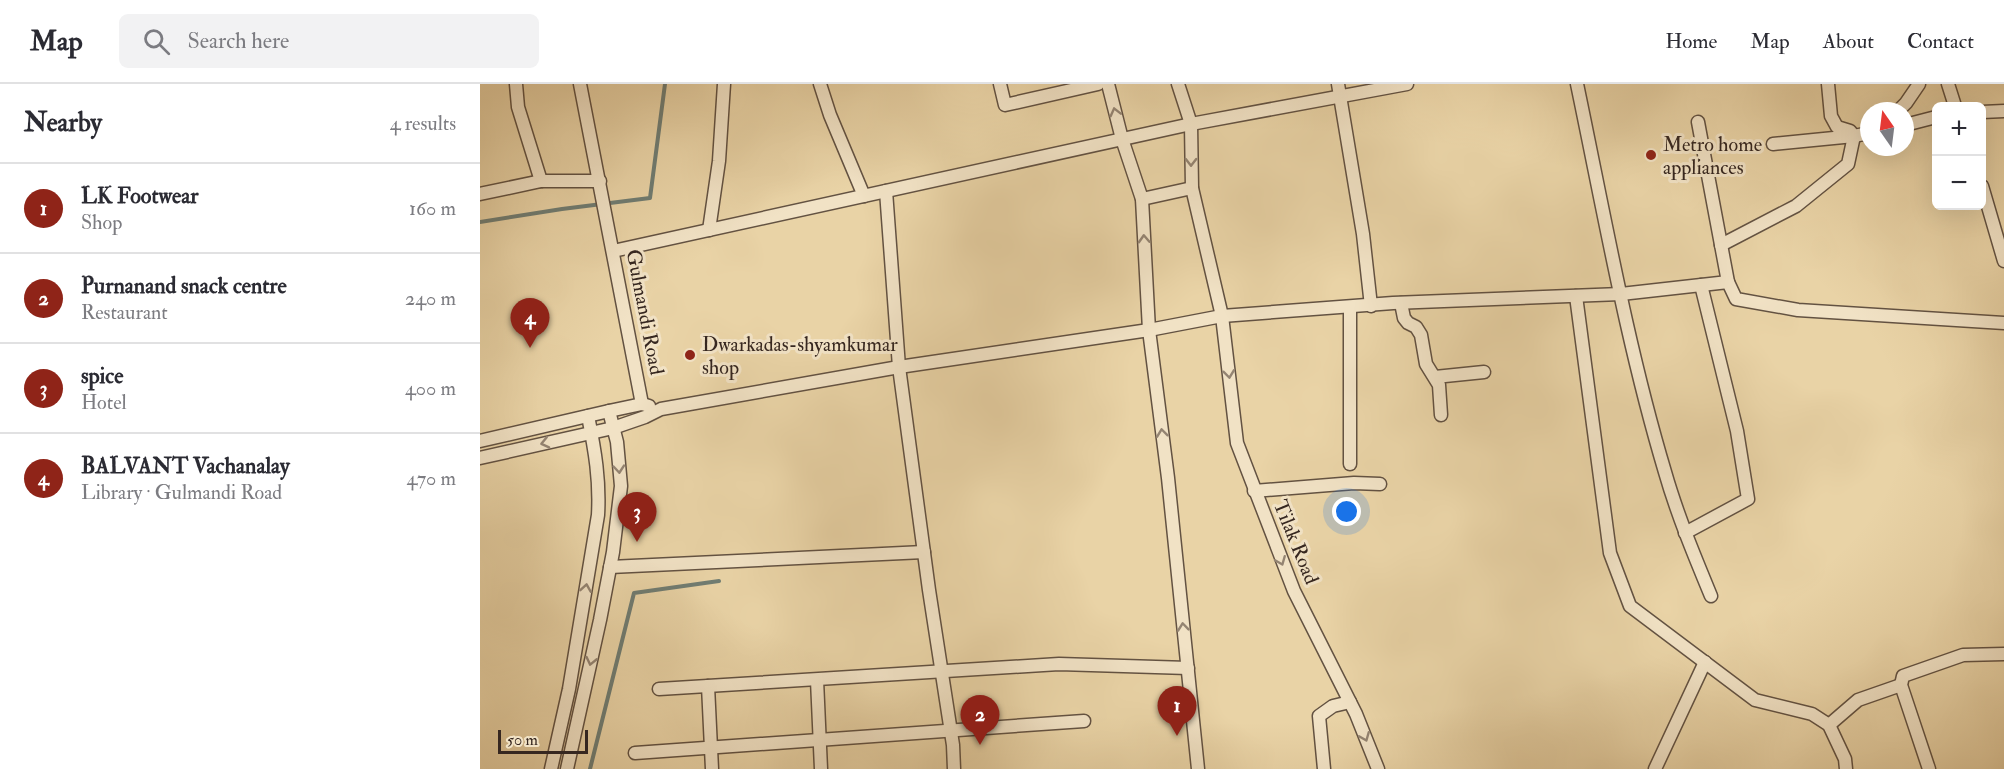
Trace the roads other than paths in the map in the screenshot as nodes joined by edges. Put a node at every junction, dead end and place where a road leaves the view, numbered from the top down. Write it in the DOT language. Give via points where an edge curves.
graph roads {
  1 [pos="516,84"];
  2 [pos="580,84"];
  3 [pos="724,84"];
  4 [pos="820,84"];
  5 [pos="1000,84"];
  6 [pos="1098,84"];
  7 [pos="1108,84"];
  8 [pos="1178,84"];
  9 [pos="1407,84"];
  10 [pos="1577,84"];
  11 [pos="1828,84"];
  12 [pos="1919,84"];
  13 [pos="1948,84"];
  14 [pos="1339,90"];
  15 [pos="1907,102"];
  16 [pos="1954,102"];
  17 [pos="2004,111"];
  18 [pos="1986,112"];
  19 [pos="1932,118"];
  20 [pos="1698,122"];
  21 [pos="1914,123"];
  22 [pos="1191,124"];
  23 [pos="1860,135"];
  24 [pos="1854,136"];
  25 [pos="1122,139"];
  26 [pos="1773,144"];
  27 [pos="542,181"];
  28 [pos="601,186"];
  29 [pos="1192,188"];
  30 [pos="886,191"];
  31 [pos="480,194"];
  32 [pos="864,196"];
  33 [pos="1142,199"];
  34 [pos="1986,200"];
  35 [pos="709,230"];
  36 [pos="1721,245"];
  37 [pos="613,251"];
  38 [pos="2004,261"];
  39 [pos="1728,282"];
  40 [pos="1701,285"];
  41 [pos="1621,294"];
  42 [pos="1576,296"];
  43 [pos="1401,303"];
  44 [pos="1371,306"];
  45 [pos="1350,307"];
  46 [pos="1222,316"];
  47 [pos="2004,323"];
  48 [pos="1149,330"];
  49 [pos="899,367"];
  50 [pos="1484,372"];
  51 [pos="1435,377"];
  52 [pos="642,404"];
  53 [pos="661,409"];
  54 [pos="609,411"];
  55 [pos="1441,415"];
  56 [pos="588,416"];
  57 [pos="613,428"];
  58 [pos="591,432"];
  59 [pos="480,441"];
  60 [pos="480,458"];
  61 [pos="1350,464"];
  62 [pos="1380,484"];
  63 [pos="1254,492"];
  64 [pos="1685,533"];
  65 [pos="924,552"];
  66 [pos="610,567"];
  67 [pos="1711,596"];
  68 [pos="2004,654"];
  69 [pos="1705,662"];
  70 [pos="1188,668"];
  71 [pos="942,672"];
  72 [pos="817,680"];
  73 [pos="1902,685"];
  74 [pos="708,686"];
  75 [pos="659,689"];
  76 [pos="1350,702"];
  77 [pos="1083,721"];
  78 [pos="1829,725"];
  79 [pos="950,731"];
  80 [pos="819,740"];
  81 [pos="711,747"];
  82 [pos="635,753"];
  83 [pos="551,769"];
  84 [pos="567,769"];
  85 [pos="712,769"];
  86 [pos="821,769"];
  87 [pos="954,769"];
  88 [pos="1198,769"];
  89 [pos="1324,769"];
  90 [pos="1378,769"];
  91 [pos="1655,769"];
  92 [pos="1846,769"];
  93 [pos="1929,769"];
  1 -- 27 [label="street" via="518,107"];
  2 -- 28 [label="street, Gulmandi Road"];
  3 -- 35 [label="street"];
  4 -- 32 [label="street"];
  5 -- 6 [label="street" via="1005,105"];
  25 -- 7 [label="street, one-way"];
  8 -- 22 [label="street, Tilak Road"];
  9 -- 14 [label="street"];
  10 -- 41 [label="street"];
  11 -- 24 [label="street" via="1831,116 1837,127"];
  12 -- 15 [label="street"];
  13 -- 16 [label="street"];
  14 -- 22 [label="street"];
  14 -- 44 [label="street"];
  17 -- 18 [label="street"];
  19 -- 21 [label="street"];
  20 -- 36 [label="street"];
  22 -- 25 [label="street"];
  22 -- 29 [label="street, Tilak Road, one-way"];
  23 -- 24 [label="street"];
  24 -- 26 [label="street"];
  24 -- 36 [label="street" via="1848,164 1796,206"];
  25 -- 30 [label="street"];
  25 -- 33 [label="street"];
  27 -- 28 [label="street"];
  27 -- 31 [label="street"];
  28 -- 37 [label="street, Gulmandi Road"];
  29 -- 33 [label="street"];
  29 -- 46 [label="street, Tilak Road"];
  30 -- 32 [label="street"];
  30 -- 49 [label="street"];
  32 -- 35 [label="street"];
  48 -- 33 [label="street, one-way"];
  34 -- 38 [label="street"];
  35 -- 37 [label="street"];
  36 -- 39 [label="street"];
  37 -- 52 [label="street, Gulmandi Road"];
  39 -- 40 [label="street"];
  39 -- 47 [label="street" via="1736,299 1798,310"];
  40 -- 41 [label="street"];
  40 -- 64 [label="street" via="1737,431 1748,499"];
  41 -- 42 [label="street"];
  41 -- 64 [label="street" via="1665,471"];
  42 -- 43 [label="street"];
  42 -- 69 [label="street" via="1610,553 1630,606"];
  43 -- 44 [label="street"];
  43 -- 51 [label="street" via="1404,318 1421,335 1426,364"];
  44 -- 45 [label="street"];
  45 -- 46 [label="street"];
  45 -- 61 [label="street"];
  46 -- 48 [label="street"];
  46 -- 63 [label="street, Tilak Road, one-way" via="1237,443"];
  48 -- 49 [label="street"];
  70 -- 48 [label="street, one-way"];
  49 -- 53 [label="street"];
  49 -- 65 [label="street"];
  50 -- 51 [label="street"];
  51 -- 55 [label="street"];
  52 -- 53 [label="street"];
  52 -- 54 [label="street"];
  53 -- 57 [label="street"];
  54 -- 56 [label="street"];
  54 -- 57 [label="street"];
  56 -- 58 [label="street"];
  56 -- 59 [label="street"];
  57 -- 58 [label="street"];
  57 -- 66 [label="street, one-way" via="621,486"];
  58 -- 60 [label="street, one-way"];
  83 -- 58 [label="street, one-way" via="569,689 598,515 599,487"];
  62 -- 63 [label="street"];
  63 -- 76 [label="street, Tilak Road, one-way" via="1294,591"];
  64 -- 67 [label="street"];
  65 -- 66 [label="street"];
  65 -- 71 [label="street"];
  66 -- 84 [label="street, one-way"];
  68 -- 73 [label="street" via="1963,655 1903,676"];
  69 -- 78 [label="street" via="1755,700 1812,714"];
  69 -- 91 [label="street"];
  70 -- 71 [label="street" via="1059,664"];
  70 -- 88 [label="street"];
  71 -- 72 [label="street"];
  71 -- 79 [label="street"];
  72 -- 74 [label="street"];
  72 -- 80 [label="street"];
  73 -- 78 [label="street" via="1858,700"];
  73 -- 93 [label="street"];
  74 -- 75 [label="street"];
  74 -- 81 [label="street"];
  76 -- 89 [label="street" via="1333,706 1319,716"];
  76 -- 90 [label="street, Tilak Road, one-way"];
  77 -- 79 [label="street"];
  78 -- 92 [label="street"];
  79 -- 80 [label="street"];
  79 -- 87 [label="street"];
  80 -- 81 [label="street"];
  80 -- 86 [label="street"];
  81 -- 82 [label="street"];
  81 -- 85 [label="street"];
}
